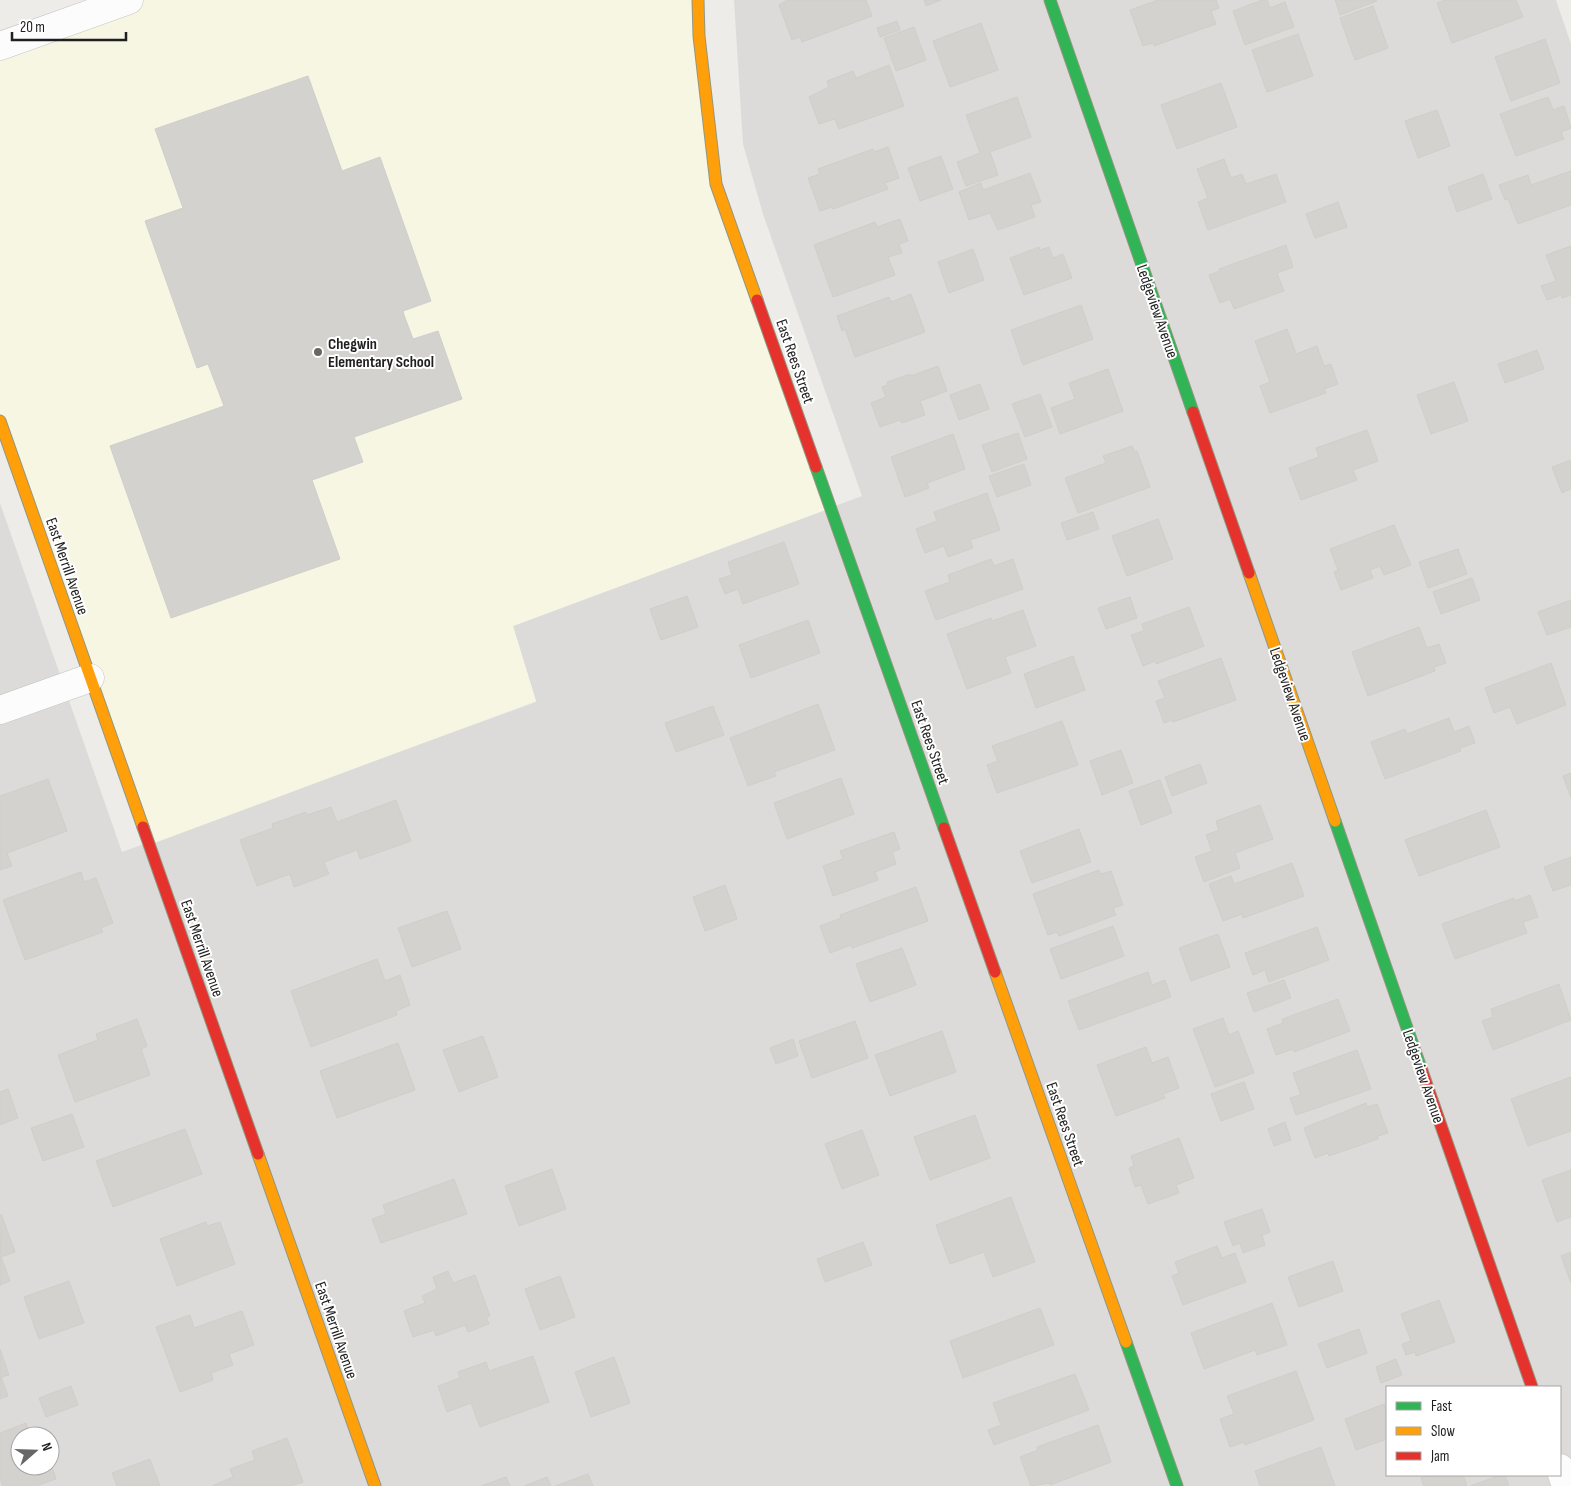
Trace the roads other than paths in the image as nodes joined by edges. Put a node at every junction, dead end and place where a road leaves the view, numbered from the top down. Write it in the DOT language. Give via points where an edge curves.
graph roads {
  1 [pos="130,0"];
  2 [pos="698,0"];
  3 [pos="1050,0"];
  4 [pos="0,46"];
  5 [pos="0,421"];
  6 [pos="90,678"];
  7 [pos="0,710"];
  8 [pos="1532,1386"];
  9 [pos="1561,1471"];
  10 [pos="375,1486"];
  11 [pos="1177,1486"];
  12 [pos="1566,1486"];
  1 -- 4 [label="street"];
  2 -- 11 [label="street, East Rees Street" via="699,36 716,184"];
  3 -- 8 [label="street, Ledgeview Avenue"];
  5 -- 6 [label="street, East Merrill Avenue"];
  6 -- 7 [label="street"];
  6 -- 10 [label="street, East Merrill Avenue"];
  9 -- 12 [label="street"];
}
